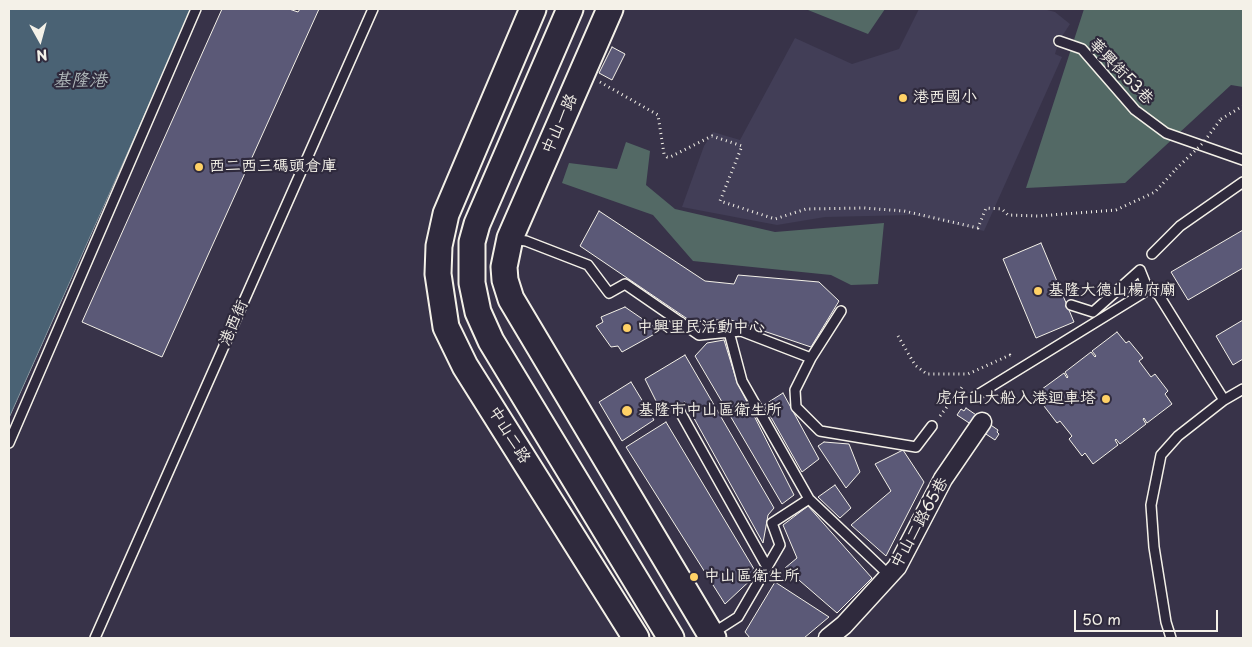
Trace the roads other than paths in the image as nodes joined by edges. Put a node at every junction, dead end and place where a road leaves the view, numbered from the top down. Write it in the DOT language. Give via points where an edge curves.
graph roads {
  1 [pos="196,9"];
  2 [pos="373,9"];
  3 [pos="533,9"];
  4 [pos="610,9"];
  5 [pos="562,11"];
  6 [pos="600,32"];
  7 [pos="1059,41"];
  8 [pos="1243,160"];
  9 [pos="1243,182"];
  10 [pos="510,238"];
  11 [pos="1152,254"];
  12 [pos="1148,290"];
  13 [pos="1071,305"];
  14 [pos="841,311"];
  15 [pos="729,332"];
  16 [pos="811,358"];
  17 [pos="1243,389"];
  18 [pos="974,397"];
  19 [pos="1224,400"];
  20 [pos="679,410"];
  21 [pos="982,422"];
  22 [pos="932,426"];
  23 [pos="9,443"];
  24 [pos="809,499"];
  25 [pos="767,567"];
  26 [pos="890,576"];
  27 [pos="710,637"];
  28 [pos="94,638"];
  29 [pos="636,638"];
  30 [pos="671,638"];
  31 [pos="828,638"];
  32 [pos="1171,638"];
  1 -- 23 [label="lane"];
  2 -- 28 [label="lane, 港西街"];
  3 -- 29 [label="street, 中山二路" via="446,214 439,246 438,274 446,327 465,366"];
  4 -- 6 [label="street, 中山一路"];
  5 -- 6 [label="street"];
  5 -- 30 [label="street, 中山二路" via="477,224 472,242 472,282 478,312 491,341"];
  6 -- 10 [label="street, 中山一路"];
  7 -- 8 [label="lane, 華興街53巷" via="1082,49 1135,110 1166,133"];
  9 -- 11 [label="lane" via="1180,226"];
  10 -- 15 [label="lane" via="588,264 609,293 625,284 699,335"];
  10 -- 27 [label="street" via="504,267 511,299"];
  12 -- 13 [label="lane" via="1140,270 1092,312"];
  12 -- 18 [label="lane"];
  12 -- 19 [label="lane" via="1158,294"];
  14 -- 16 [label="lane"];
  15 -- 16 [label="lane" via="741,331"];
  15 -- 24 [label="lane" via="742,381"];
  16 -- 22 [label="lane" via="795,390 796,407 820,430 916,447"];
  17 -- 19 [label="lane"];
  19 -- 32 [label="lane" via="1178,436 1161,455 1156,474 1151,505 1154,547"];
  20 -- 25 [label="lane"];
  21 -- 26 [label="street, 中山二路65巷" via="943,479"];
  24 -- 25 [label="lane" via="772,523 780,545"];
  24 -- 26 [label="lane"];
  25 -- 27 [label="lane" via="738,618"];
  26 -- 31 [label="street, 中山二路65巷"];
}
